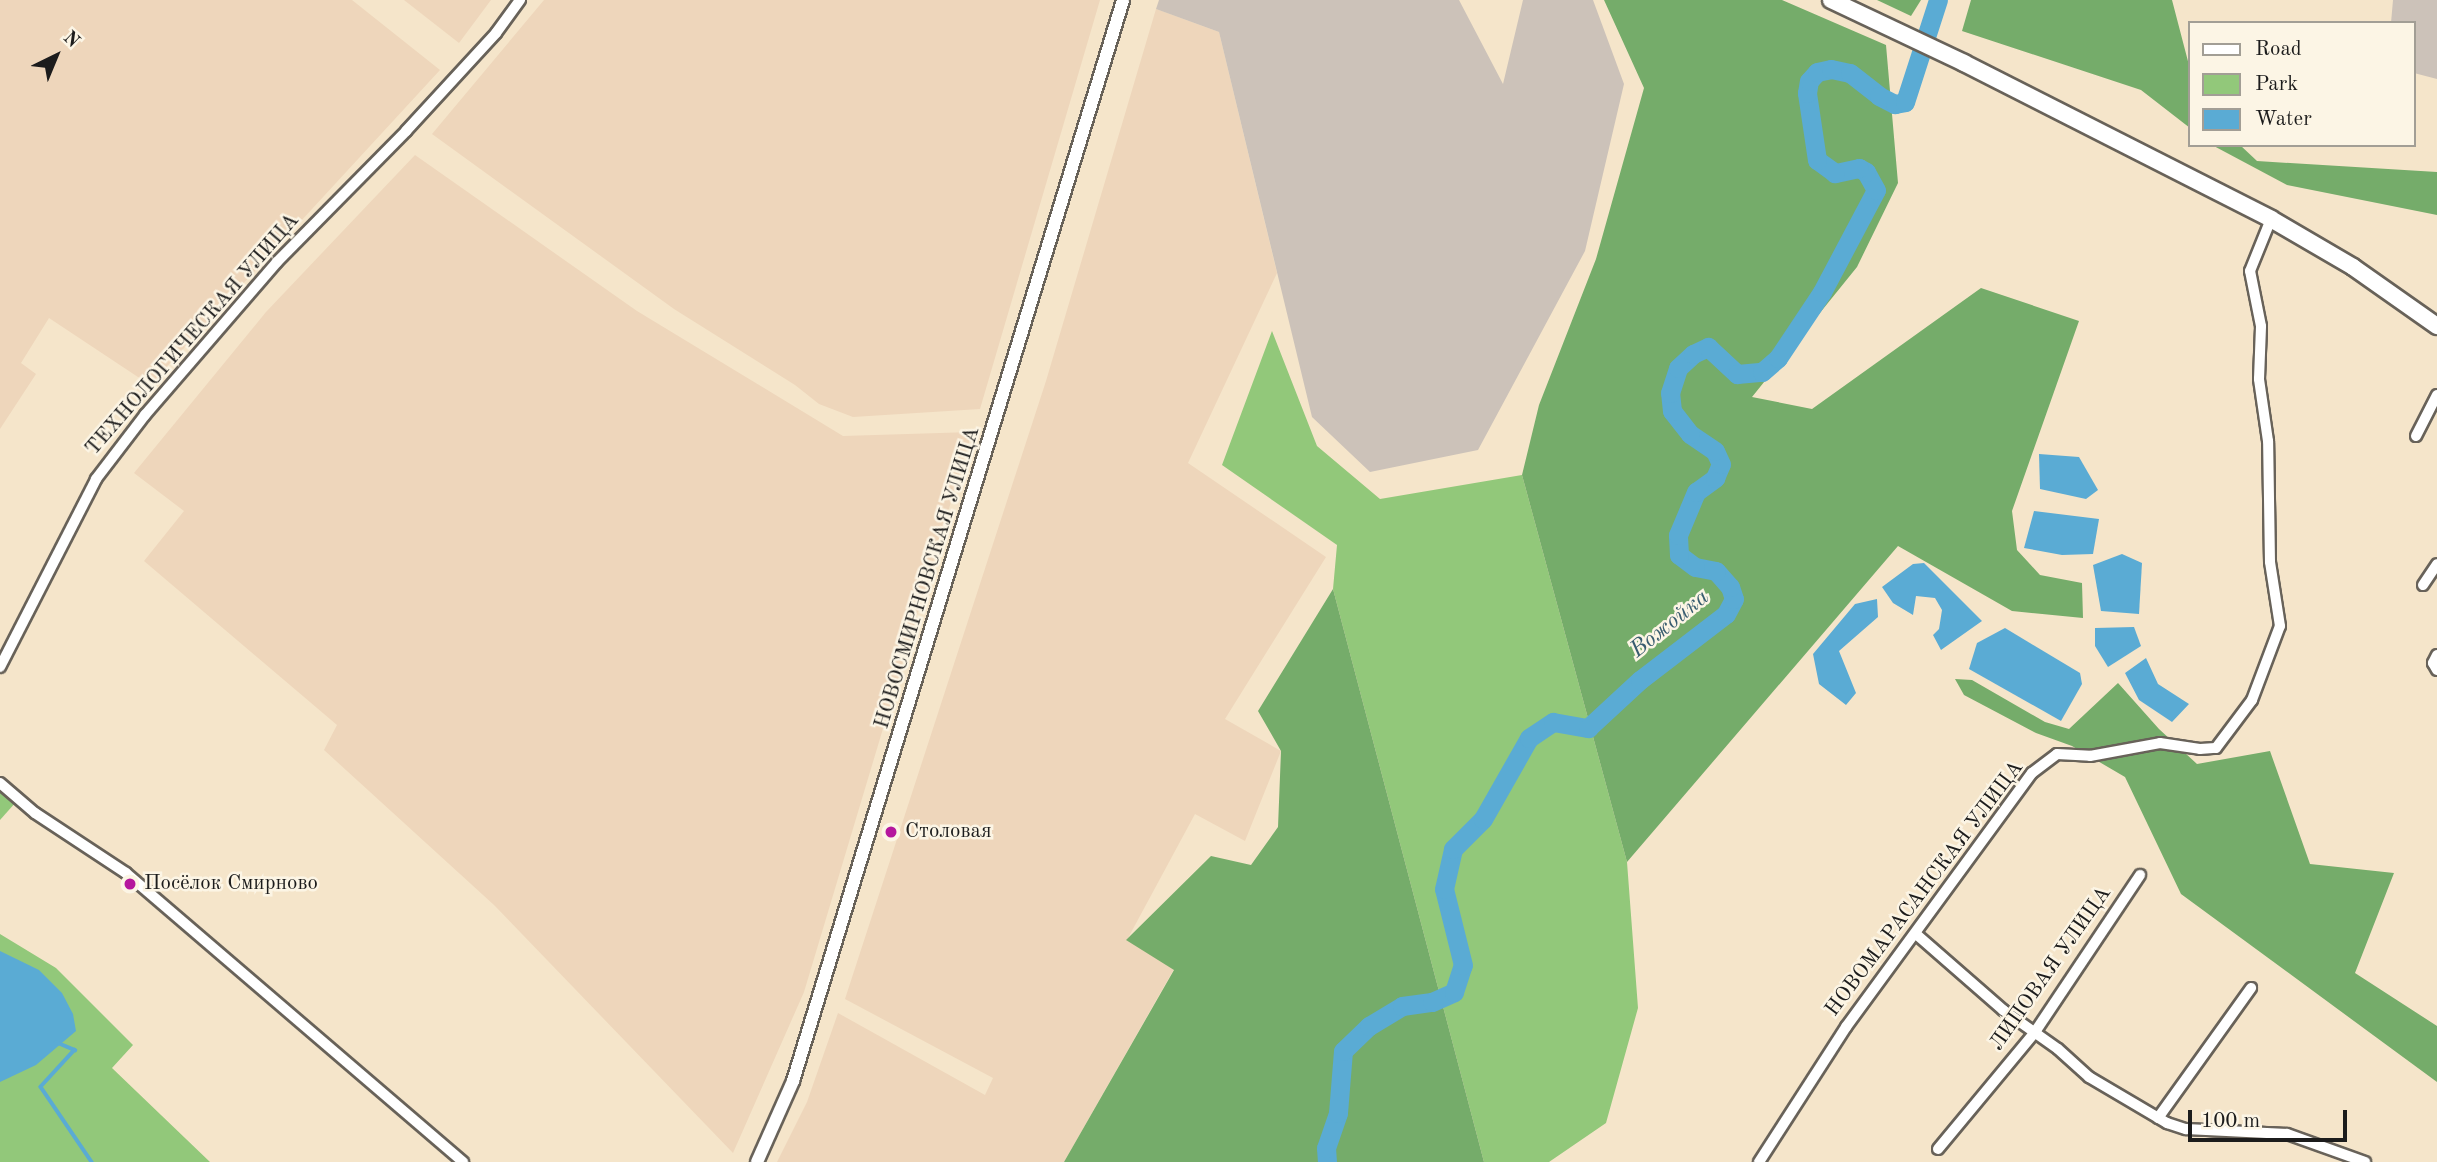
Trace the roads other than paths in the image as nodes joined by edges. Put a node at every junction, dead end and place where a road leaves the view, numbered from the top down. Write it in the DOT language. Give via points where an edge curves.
graph roads {
  1 [pos="520,0"];
  2 [pos="1123,0"];
  3 [pos="1830,0"];
  4 [pos="2271,219"];
  5 [pos="2437,326"];
  6 [pos="2437,396"];
  7 [pos="2416,436"];
  8 [pos="2437,564"];
  9 [pos="2423,586"];
  10 [pos="0,667"];
  11 [pos="0,783"];
  12 [pos="2140,874"];
  13 [pos="1916,934"];
  14 [pos="2251,988"];
  15 [pos="2035,1032"];
  16 [pos="2158,1118"];
  17 [pos="1938,1149"];
  18 [pos="463,1162"];
  19 [pos="757,1162"];
  20 [pos="1759,1162"];
  21 [pos="2365,1162"];
  1 -- 10 [label="street, ТЕХНОЛОГИЧЕСКАЯ УЛИЦА" via="496,33 406,131 277,262 145,415 96,479"];
  2 -- 19 [label="street, НОВОСМИРНОВСКАЯ УЛИЦА" via="793,1081"];
  3 -- 4 [label="main road"];
  4 -- 5 [label="main road" via="2353,267"];
  4 -- 13 [label="street, НОВОМАРАСАНСКАЯ УЛИЦА" via="2250,271 2261,326 2259,379 2267,441 2270,562 2280,626 2252,700 2216,748 2160,743 2090,755 2057,754 2032,773"];
  6 -- 7 [label="street"];
  8 -- 9 [label="street"];
  11 -- 18 [label="street" via="34,813 126,873"];
  12 -- 15 [label="street, ЛИПОВАЯ УЛИЦА"];
  13 -- 15 [label="street"];
  13 -- 20 [label="street, НОВОМАРАСАНСКАЯ УЛИЦА" via="1846,1027"];
  14 -- 16 [label="street"];
  15 -- 16 [label="street" via="2090,1077"];
  15 -- 17 [label="street, ЛИПОВАЯ УЛИЦА"];
  16 -- 21 [label="street" via="2186,1129 2287,1134"];
}
